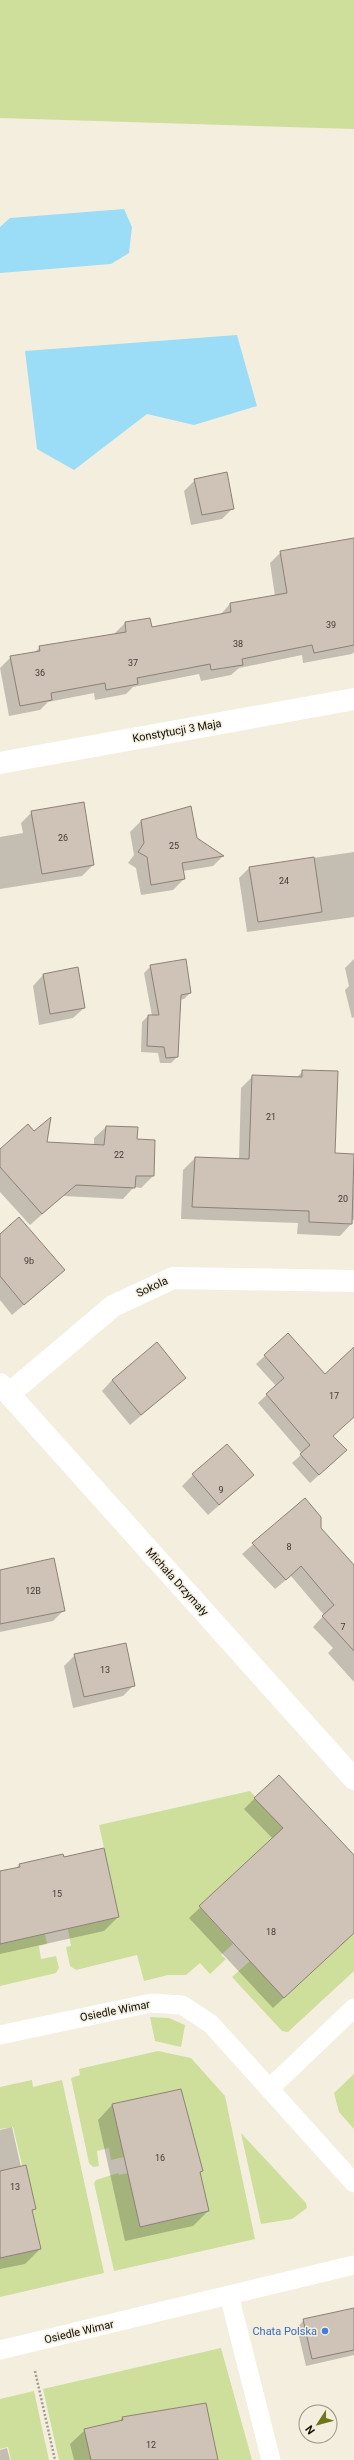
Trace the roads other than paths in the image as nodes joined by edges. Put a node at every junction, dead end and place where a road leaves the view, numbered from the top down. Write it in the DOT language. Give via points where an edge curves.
graph roads {
  1 [pos="354,699"];
  2 [pos="0,763"];
  3 [pos="354,1281"];
  4 [pos="5,1389"];
  5 [pos="354,1780"];
  6 [pos="354,2008"];
  7 [pos="0,2036"];
  8 [pos="270,2088"];
  9 [pos="354,2183"];
  10 [pos="354,2265"];
  11 [pos="229,2295"];
  12 [pos="0,2350"];
  13 [pos="271,2460"];
  1 -- 2 [label="street, Konstytucji 3 Maja"];
  3 -- 4 [label="street, Sokola" via="173,1278 113,1306"];
  4 -- 5 [label="street, Michała Drzymały"];
  6 -- 8 [label="lane"];
  7 -- 8 [label="lane, Osiedle Wimar" via="151,2003 182,2004 211,2024"];
  8 -- 9 [label="lane, Osiedle Wimar"];
  10 -- 11 [label="lane, Osiedle Wimar"];
  11 -- 12 [label="lane, Osiedle Wimar"];
  11 -- 13 [label="lane"];
}
